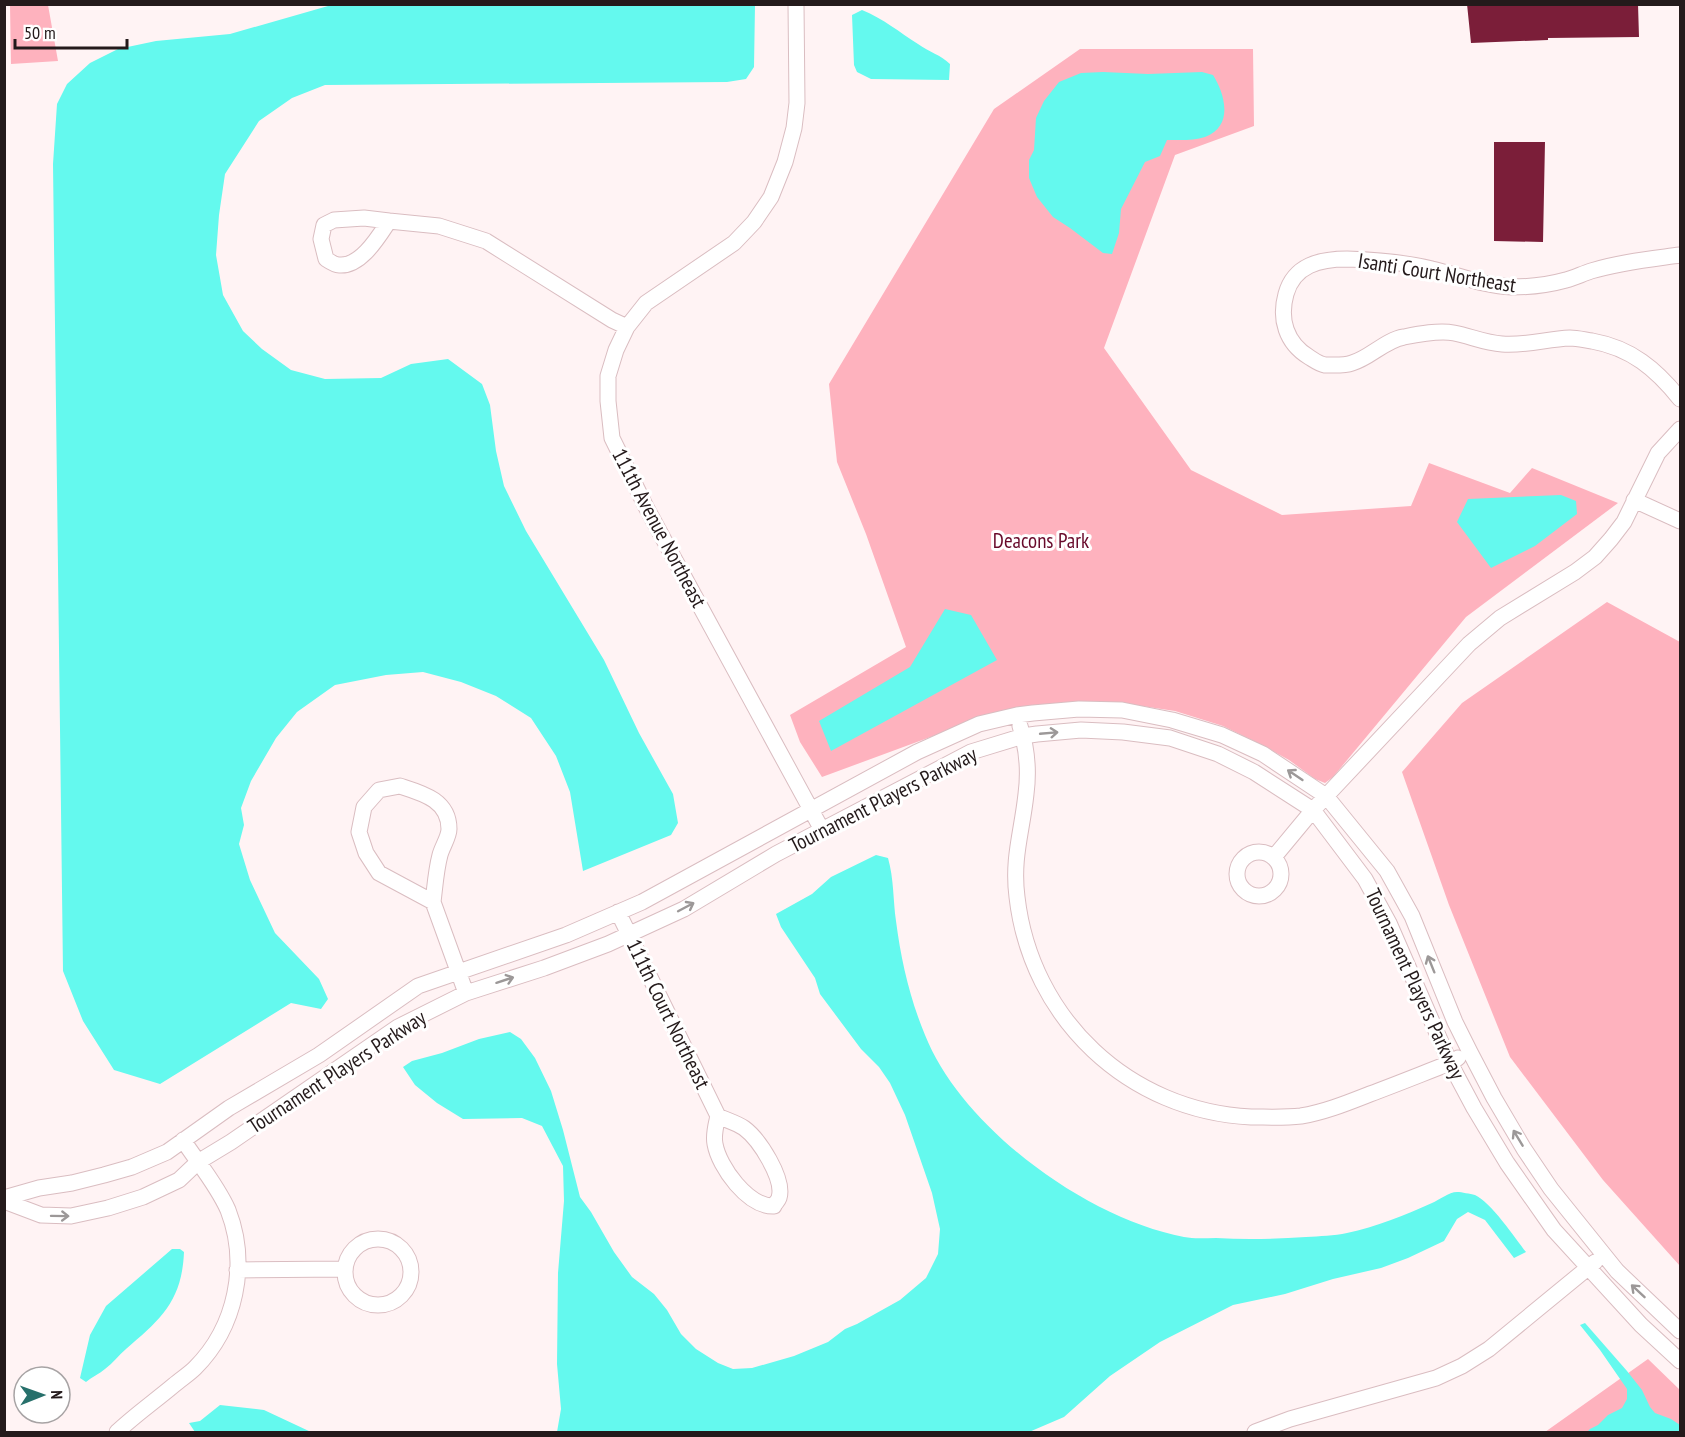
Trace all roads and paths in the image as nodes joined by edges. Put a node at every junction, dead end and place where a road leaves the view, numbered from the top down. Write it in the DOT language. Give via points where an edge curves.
graph roads {
  1 [pos="796,4"];
  2 [pos="389,221"];
  3 [pos="1680,255"];
  4 [pos="627,327"];
  5 [pos="1680,399"];
  6 [pos="1680,429"];
  7 [pos="1635,500"];
  8 [pos="1680,521"];
  9 [pos="1017,715"];
  10 [pos="1023,736"];
  11 [pos="1326,796"];
  12 [pos="811,810"];
  13 [pos="1313,810"];
  14 [pos="822,830"];
  15 [pos="1274,857"];
  16 [pos="433,902"];
  17 [pos="618,912"];
  18 [pos="629,934"];
  19 [pos="458,971"];
  20 [pos="466,993"];
  21 [pos="1470,1052"];
  22 [pos="1450,1063"];
  23 [pos="718,1116"];
  24 [pos="183,1140"];
  25 [pos="198,1162"];
  26 [pos="4,1199"];
  27 [pos="1604,1255"];
  28 [pos="1588,1268"];
  29 [pos="345,1269"];
  30 [pos="237,1270"];
  31 [pos="1680,1331"];
  32 [pos="1680,1361"];
  33 [pos="117,1432"];
  34 [pos="1255,1432"];
  1 -- 4 [label="street, 111th Avenue Northeast" via="794,129 771,197 734,243 646,303"];
  2 -- 4 [label="street" via="439,226 486,241"];
  3 -- 5 [label="street, Isanti Court Northeast" via="1613,266 1566,280 1510,287 1407,264 1326,259 1295,276 1287,291 1283,318 1292,342 1321,364 1353,363 1401,337 1425,333 1452,332 1501,344 1573,338 1605,343 1647,364"];
  4 -- 12 [label="street, 111th Avenue Northeast" via="608,376 612,438"];
  6 -- 7 [label="street" via="1658,453"];
  7 -- 8 [label="street"];
  7 -- 11 [label="street" via="1624,522 1595,557 1500,618 1469,644"];
  9 -- 10 [label="street"];
  11 -- 9 [label="street, Tournament Players Parkway, one-way" via="1263,754 1222,735 1172,720 1122,710 1079,709"];
  9 -- 12 [label="street, Tournament Players Parkway" via="979,724 917,752"];
  10 -- 13 [label="street, Tournament Players Parkway, one-way" via="1081,730 1170,738 1245,767"];
  10 -- 14 [label="street, Tournament Players Parkway" via="970,752"];
  10 -- 22 [label="street" via="1028,776 1015,874 1027,946 1050,998 1066,1020 1126,1077 1176,1103 1205,1112 1288,1117 1328,1110"];
  11 -- 13 [label="street"];
  21 -- 11 [label="street, Tournament Players Parkway, one-way" via="1412,916 1387,871"];
  12 -- 14 [label="street, 111th Avenue Northeast"];
  12 -- 17 [label="street, Tournament Players Parkway"];
  13 -- 15 [label="street"];
  13 -- 22 [label="street, Tournament Players Parkway" via="1365,879 1389,923"];
  18 -- 14 [label="street, Tournament Players Parkway, one-way" via="684,909"];
  16 -- 16 [label="street" via="440,855 449,830 440,803 400,786 379,790 364,807 359,832 366,853 378,873"];
  16 -- 19 [label="street"];
  17 -- 18 [label="street, 111th Court Northeast"];
  17 -- 19 [label="street, Tournament Players Parkway" via="566,935"];
  20 -- 18 [label="street, Tournament Players Parkway, one-way" via="544,968"];
  18 -- 23 [label="street, 111th Court Northeast"];
  19 -- 20 [label="street"];
  19 -- 24 [label="street, Tournament Players Parkway" via="418,986 319,1055"];
  20 -- 25 [label="street, Tournament Players Parkway" via="398,1027"];
  21 -- 22 [label="street"];
  27 -- 21 [label="street, Tournament Players Parkway, one-way" via="1524,1149"];
  22 -- 28 [label="street, Tournament Players Parkway" via="1507,1163 1554,1230"];
  23 -- 23 [label="street" via="714,1143 719,1158 756,1202 774,1206 779,1197 778,1179 768,1158 744,1128"];
  24 -- 25 [label="street"];
  24 -- 26 [label="street, Tournament Players Parkway" via="132,1167"];
  26 -- 25 [label="street, Tournament Players Parkway, one-way" via="41,1215 71,1216 143,1197 179,1180"];
  25 -- 30 [label="street" via="227,1208 237,1247"];
  27 -- 28 [label="street"];
  31 -- 27 [label="street, Tournament Players Parkway, one-way"];
  28 -- 32 [label="street, Tournament Players Parkway"];
  28 -- 34 [label="street" via="1489,1349 1462,1366 1436,1378"];
  29 -- 29 [label="street" via="355,1296 369,1304 385,1305 398,1299 411,1281 411,1264 405,1252 383,1238 360,1244 352,1251"];
  29 -- 30 [label="street"];
  30 -- 33 [label="street" via="236,1294 213,1346 195,1368"];
}
